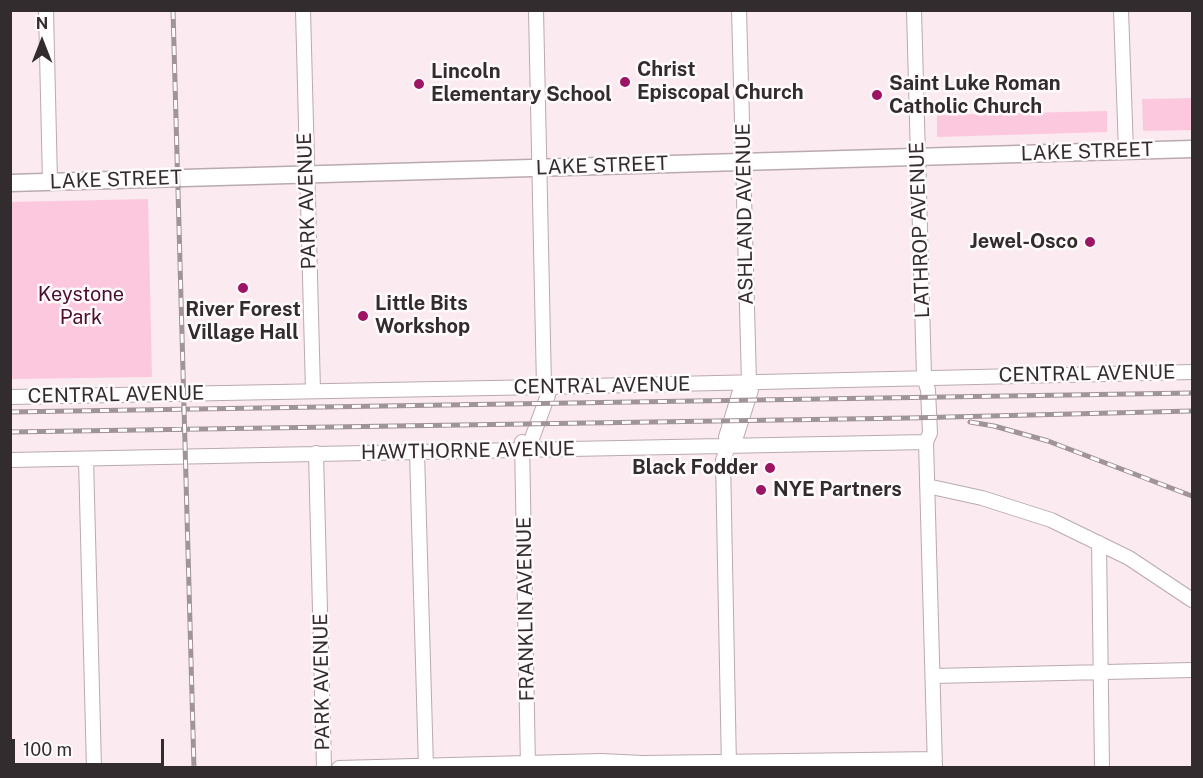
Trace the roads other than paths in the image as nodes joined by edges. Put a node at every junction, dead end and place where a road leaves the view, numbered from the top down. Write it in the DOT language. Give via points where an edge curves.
graph roads {
  1 [pos="46,10"];
  2 [pos="303,10"];
  3 [pos="536,10"];
  4 [pos="739,10"];
  5 [pos="914,10"];
  6 [pos="1121,10"];
  7 [pos="1192,149"];
  8 [pos="1126,151"];
  9 [pos="918,158"];
  10 [pos="743,162"];
  11 [pos="540,168"];
  12 [pos="306,175"];
  13 [pos="51,182"];
  14 [pos="10,183"];
  15 [pos="1192,372"];
  16 [pos="924,377"];
  17 [pos="749,382"];
  18 [pos="544,387"];
  19 [pos="313,391"];
  20 [pos="10,397"];
  21 [pos="926,442"];
  22 [pos="728,447"];
  23 [pos="523,450"];
  24 [pos="417,452"];
  25 [pos="316,453"];
  26 [pos="86,459"];
  27 [pos="10,460"];
  28 [pos="927,486"];
  29 [pos="1099,543"];
  30 [pos="1192,600"];
  31 [pos="1192,670"];
  32 [pos="1100,672"];
  33 [pos="933,676"];
  34 [pos="935,763"];
  35 [pos="528,765"];
  36 [pos="729,765"];
  37 [pos="426,766"];
  38 [pos="94,768"];
  39 [pos="324,768"];
  40 [pos="339,768"];
  41 [pos="1102,768"];
  1 -- 13 [label="street"];
  2 -- 12 [label="street, PARK AVENUE"];
  3 -- 11 [label="street, FRANKLIN AVENUE"];
  4 -- 10 [label="street, ASHLAND AVENUE"];
  5 -- 9 [label="street, LATHROP AVENUE"];
  6 -- 8 [label="street"];
  7 -- 8 [label="main road, LAKE STREET"];
  8 -- 9 [label="main road, LAKE STREET"];
  9 -- 10 [label="main road, LAKE STREET"];
  9 -- 16 [label="street, LATHROP AVENUE"];
  10 -- 11 [label="main road, LAKE STREET"];
  10 -- 17 [label="street, ASHLAND AVENUE"];
  11 -- 12 [label="main road, LAKE STREET"];
  11 -- 18 [label="street, FRANKLIN AVENUE"];
  12 -- 13 [label="main road, LAKE STREET"];
  12 -- 19 [label="street, PARK AVENUE"];
  13 -- 14 [label="main road, LAKE STREET"];
  15 -- 16 [label="street, CENTRAL AVENUE"];
  16 -- 17 [label="street, CENTRAL AVENUE"];
  16 -- 21 [label="street, LATHROP AVENUE" via="930,433"];
  17 -- 18 [label="street, CENTRAL AVENUE"];
  17 -- 22 [label="street, ASHLAND AVENUE" via="751,390 736,437"];
  18 -- 19 [label="street, CENTRAL AVENUE"];
  18 -- 23 [label="street, FRANKLIN AVENUE" via="548,395 531,441"];
  19 -- 20 [label="street, CENTRAL AVENUE"];
  21 -- 22 [label="street, HAWTHORNE AVENUE"];
  21 -- 28 [label="street, LATHROP AVENUE"];
  22 -- 23 [label="street, HAWTHORNE AVENUE"];
  22 -- 36 [label="street, ASHLAND AVENUE" via="723,460"];
  23 -- 24 [label="street, HAWTHORNE AVENUE"];
  23 -- 35 [label="street, FRANKLIN AVENUE"];
  24 -- 25 [label="street, HAWTHORNE AVENUE"];
  24 -- 37 [label="street"];
  25 -- 26 [label="street, HAWTHORNE AVENUE"];
  25 -- 39 [label="street, PARK AVENUE"];
  26 -- 27 [label="street, HAWTHORNE AVENUE"];
  26 -- 38 [label="street"];
  28 -- 29 [label="street" via="1023,510"];
  28 -- 33 [label="street, LATHROP AVENUE"];
  29 -- 30 [label="street"];
  29 -- 32 [label="street"];
  31 -- 32 [label="street"];
  32 -- 33 [label="street"];
  32 -- 41 [label="street"];
  33 -- 34 [label="street, LATHROP AVENUE"];
  34 -- 36 [label="street"];
  35 -- 36 [label="street" via="601,761"];
  35 -- 37 [label="street"];
  37 -- 40 [label="street"];
}
